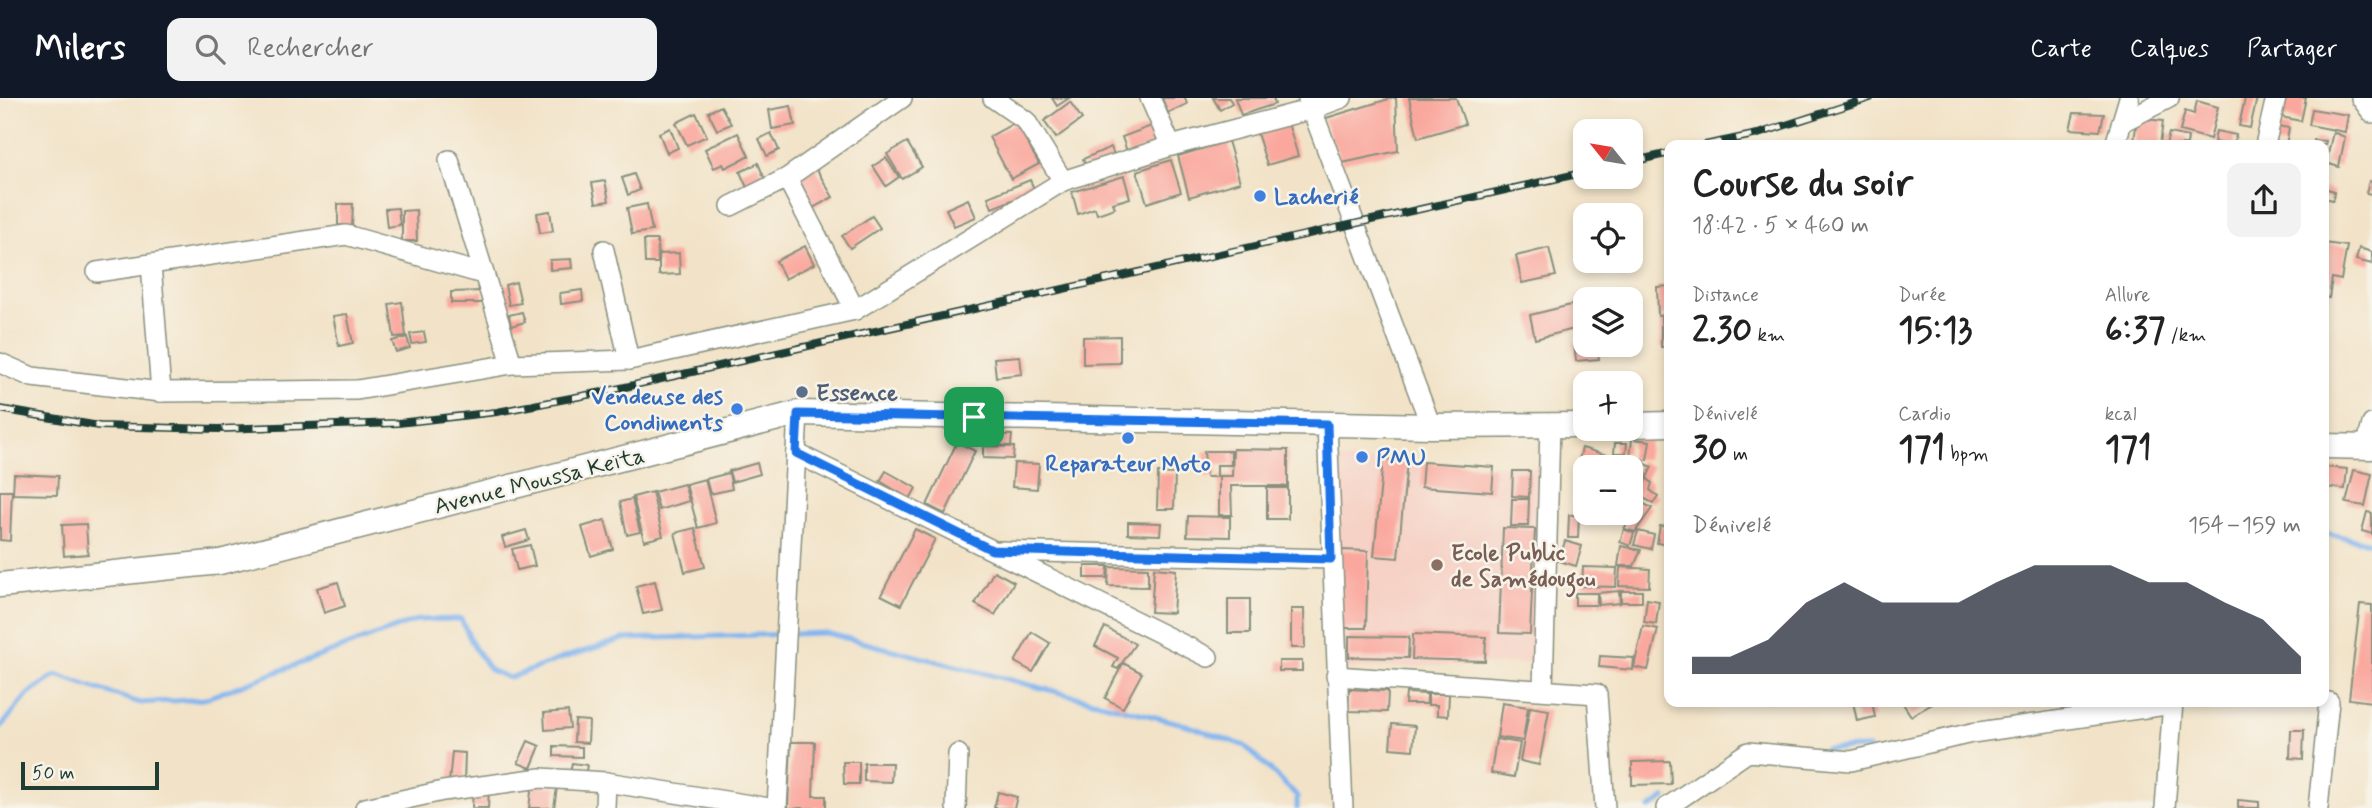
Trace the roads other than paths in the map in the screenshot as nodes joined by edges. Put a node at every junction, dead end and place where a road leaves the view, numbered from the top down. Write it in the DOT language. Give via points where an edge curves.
graph roads {
  1 [pos="902,98"];
  2 [pos="993,98"];
  3 [pos="1150,98"];
  4 [pos="1342,98"];
  5 [pos="2129,98"];
  6 [pos="2169,98"];
  7 [pos="2276,98"];
  8 [pos="2361,98"];
  9 [pos="1310,104"];
  10 [pos="2372,113"];
  11 [pos="2122,122"];
  12 [pos="2117,140"];
  13 [pos="2266,140"];
  14 [pos="1171,146"];
  15 [pos="449,160"];
  16 [pos="787,178"];
  17 [pos="1063,181"];
  18 [pos="731,206"];
  19 [pos="604,250"];
  20 [pos="151,264"];
  21 [pos="97,272"];
  22 [pos="483,274"];
  23 [pos="855,310"];
  24 [pos="629,360"];
  25 [pos="0,363"];
  26 [pos="512,364"];
  27 [pos="161,392"];
  28 [pos="798,414"];
  29 [pos="1327,424"];
  30 [pos="1664,424"];
  31 [pos="1550,425"];
  32 [pos="1573,425"];
  33 [pos="1643,425"];
  34 [pos="1431,426"];
  35 [pos="2370,439"];
  36 [pos="2329,445"];
  37 [pos="796,453"];
  38 [pos="992,550"];
  39 [pos="1331,559"];
  40 [pos="0,585"];
  41 [pos="1208,657"];
  42 [pos="1336,676"];
  43 [pos="1543,689"];
  44 [pos="2146,707"];
  45 [pos="2173,707"];
  46 [pos="2328,707"];
  47 [pos="958,754"];
  48 [pos="606,782"];
  49 [pos="443,799"];
  50 [pos="365,808"];
  51 [pos="605,808"];
  52 [pos="769,808"];
  53 [pos="777,808"];
  54 [pos="956,808"];
  55 [pos="1343,808"];
  56 [pos="1605,808"];
  57 [pos="1666,808"];
  58 [pos="2165,808"];
  59 [pos="2318,808"];
  1 -- 16 [label="street"];
  2 -- 17 [label="street" via="1026,121"];
  3 -- 14 [label="street"];
  4 -- 9 [label="street"];
  5 -- 11 [label="street"];
  6 -- 11 [label="street"];
  7 -- 13 [label="street"];
  8 -- 10 [label="street"];
  9 -- 14 [label="street"];
  9 -- 34 [label="street"];
  11 -- 12 [label="street"];
  14 -- 17 [label="street"];
  15 -- 22 [label="street"];
  16 -- 18 [label="street"];
  16 -- 23 [label="street"];
  17 -- 23 [label="street"];
  19 -- 24 [label="street"];
  20 -- 21 [label="street"];
  20 -- 22 [label="street" via="346,235"];
  20 -- 27 [label="street"];
  22 -- 26 [label="street"];
  23 -- 24 [label="street"];
  24 -- 26 [label="street"];
  25 -- 27 [label="street" via="32,377"];
  26 -- 27 [label="street" via="357,390"];
  28 -- 29 [label="main road, Avenue Moussa Keïta"];
  28 -- 37 [label="street"];
  28 -- 40 [label="main road, Avenue Moussa Keïta" via="219,562"];
  29 -- 34 [label="main road, Avenue Moussa Keïta"];
  29 -- 39 [label="street"];
  30 -- 33 [label="main road"];
  31 -- 32 [label="main road, Avenue Moussa Keïta"];
  31 -- 34 [label="main road, Avenue Moussa Keïta"];
  31 -- 43 [label="street"];
  35 -- 36 [label="main road"];
  37 -- 38 [label="street"];
  37 -- 53 [label="street"];
  38 -- 39 [label="street"];
  38 -- 41 [label="street"];
  39 -- 42 [label="street"];
  42 -- 43 [label="street"];
  42 -- 55 [label="street"];
  43 -- 56 [label="street" via="1597,694"];
  44 -- 57 [label="street" via="1972,733 1851,761 1748,752"];
  45 -- 58 [label="street"];
  46 -- 59 [label="street"];
  47 -- 54 [label="street"];
  48 -- 49 [label="street" via="541,778"];
  48 -- 51 [label="street"];
  48 -- 52 [label="street"];
  49 -- 50 [label="street"];
}
